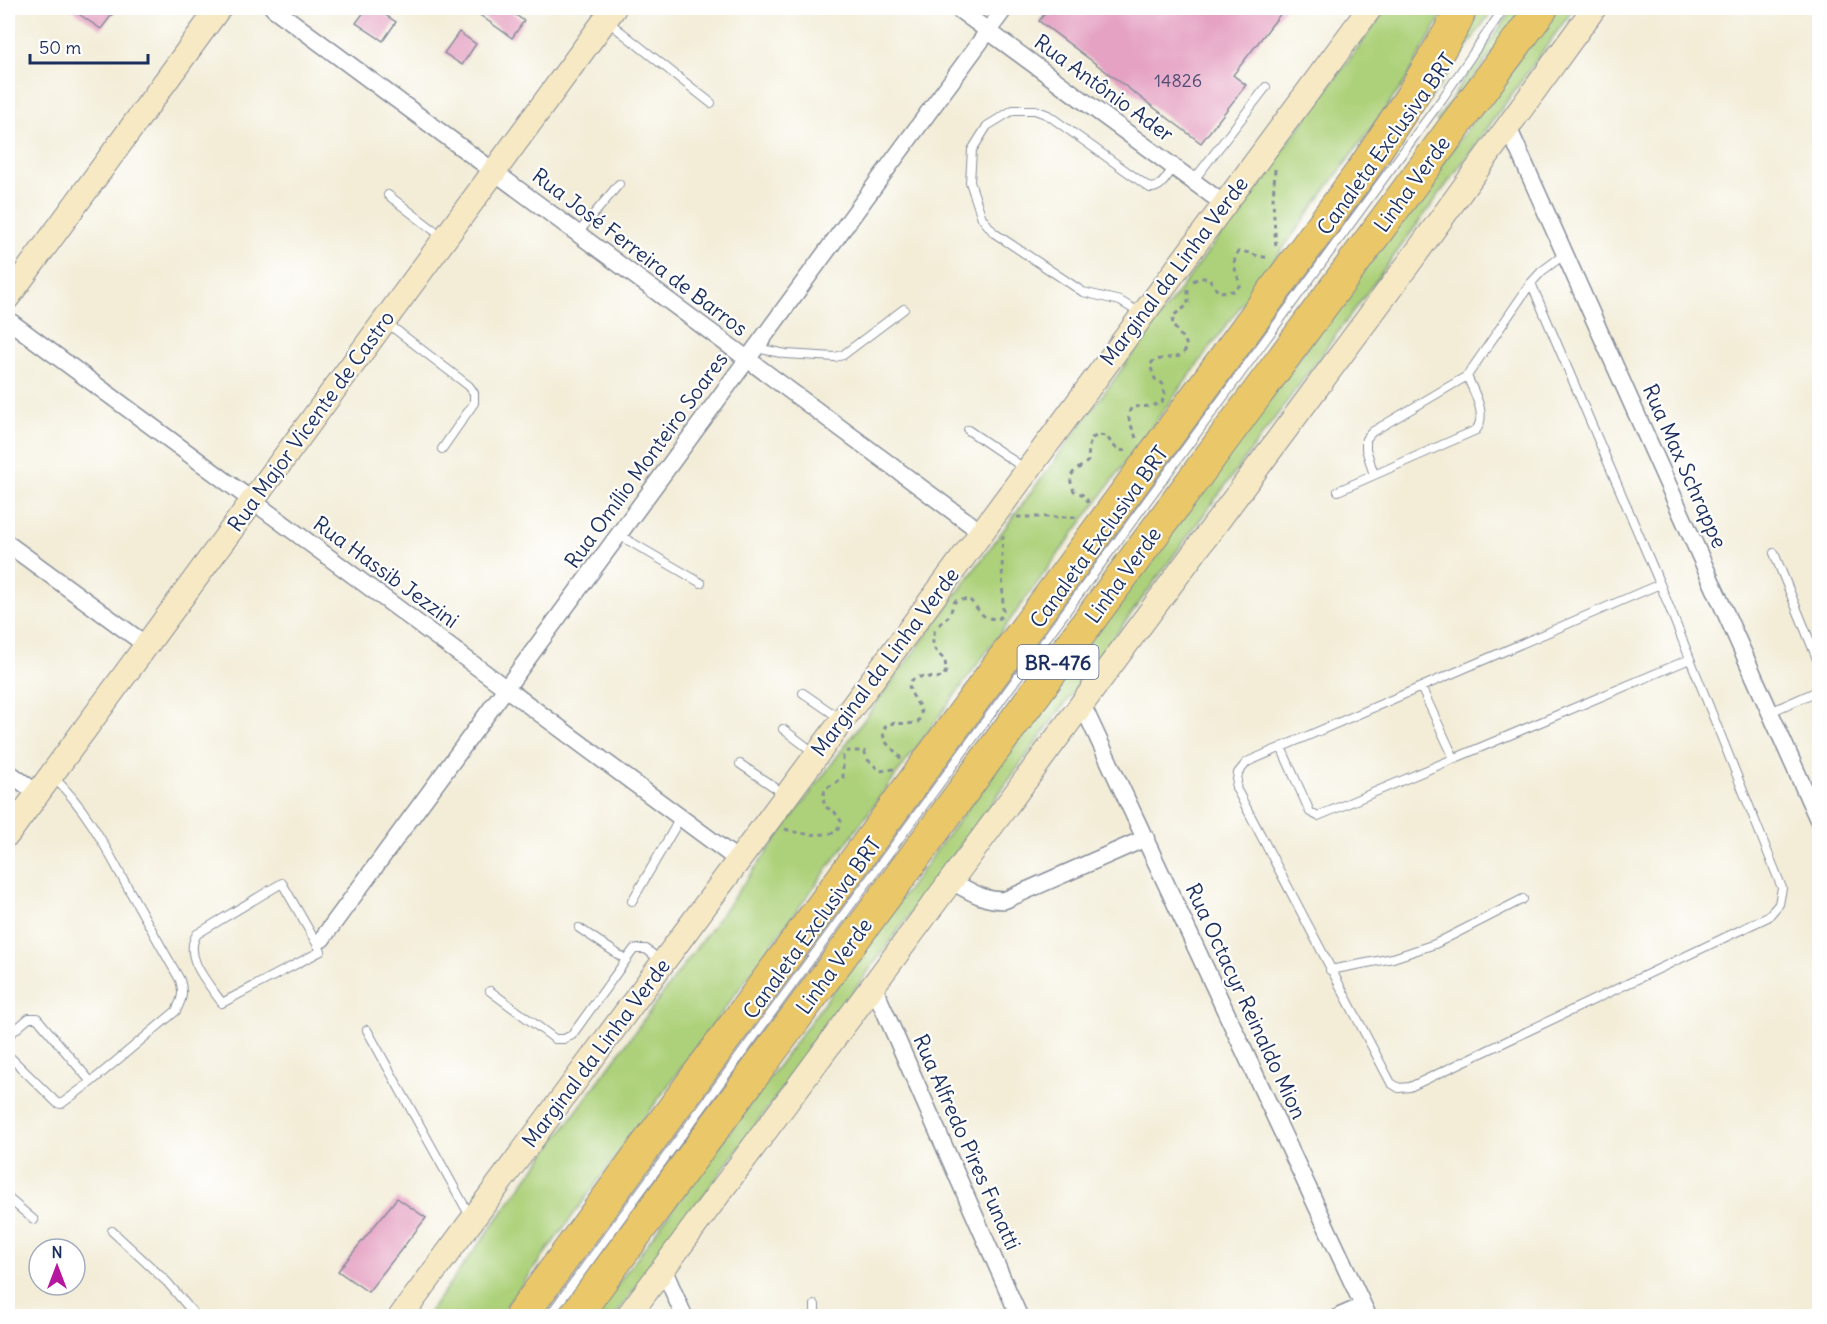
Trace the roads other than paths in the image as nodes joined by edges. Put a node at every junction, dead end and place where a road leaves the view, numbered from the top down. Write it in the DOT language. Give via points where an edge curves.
graph roads {
  1 [pos="219,8"];
  2 [pos="273,8"];
  3 [pos="957,8"];
  4 [pos="1005,8"];
  5 [pos="1370,8"];
  6 [pos="1461,8"];
  7 [pos="1504,8"];
  8 [pos="1542,8"];
  9 [pos="1594,8"];
  10 [pos="610,14"];
  11 [pos="988,30"];
  12 [pos="1266,87"];
  13 [pos="711,103"];
  14 [pos="1508,128"];
  15 [pos="1174,167"];
  16 [pos="494,171"];
  17 [pos="1193,181"];
  18 [pos="619,184"];
  19 [pos="388,195"];
  20 [pos="1224,204"];
  21 [pos="578,233"];
  22 [pos="445,238"];
  23 [pos="1566,254"];
  24 [pos="1531,283"];
  25 [pos="8,297"];
  26 [pos="904,309"];
  27 [pos="1143,314"];
  28 [pos="8,320"];
  29 [pos="384,321"];
  30 [pos="752,353"];
  31 [pos="1467,376"];
  32 [pos="968,430"];
  33 [pos="442,449"];
  34 [pos="1027,470"];
  35 [pos="1374,475"];
  36 [pos="1338,491"];
  37 [pos="252,500"];
  38 [pos="993,530"];
  39 [pos="619,535"];
  40 [pos="8,544"];
  41 [pos="1774,554"];
  42 [pos="701,583"];
  43 [pos="1660,584"];
  44 [pos="146,645"];
  45 [pos="1690,659"];
  46 [pos="1820,666"];
  47 [pos="1421,687"];
  48 [pos="506,688"];
  49 [pos="1820,690"];
  50 [pos="803,693"];
  51 [pos="1082,704"];
  52 [pos="1770,712"];
  53 [pos="842,720"];
  54 [pos="783,729"];
  55 [pos="1281,747"];
  56 [pos="817,754"];
  57 [pos="1454,758"];
  58 [pos="740,764"];
  59 [pos="8,772"];
  60 [pos="44,784"];
  61 [pos="786,795"];
  62 [pos="679,816"];
  63 [pos="1820,824"];
  64 [pos="8,834"];
  65 [pos="1146,838"];
  66 [pos="738,860"];
  67 [pos="951,881"];
  68 [pos="1523,899"];
  69 [pos="632,901"];
  70 [pos="579,928"];
  71 [pos="320,942"];
  72 [pos="625,959"];
  73 [pos="663,962"];
  74 [pos="1330,970"];
  75 [pos="873,985"];
  76 [pos="490,991"];
  77 [pos="367,1030"];
  78 [pos="8,1036"];
  79 [pos="8,1055"];
  80 [pos="91,1082"];
  81 [pos="8,1198"];
  82 [pos="34,1220"];
  83 [pos="472,1220"];
  84 [pos="112,1231"];
  85 [pos="663,1268"];
  86 [pos="815,1305"];
  87 [pos="1365,1311"];
  88 [pos="196,1317"];
  89 [pos="400,1317"];
  90 [pos="521,1317"];
  91 [pos="549,1317"];
  92 [pos="575,1317"];
  93 [pos="628,1317"];
  94 [pos="684,1317"];
  95 [pos="815,1317"];
  96 [pos="1019,1317"];
  97 [pos="1340,1317"];
  1 -- 25 [label="main road"];
  2 -- 16 [label="street, Rua José Ferreira de Barros"];
  3 -- 11 [label="street, Rua Antônio Ader"];
  4 -- 11 [label="street, Rua Omílio Monteiro Soares"];
  5 -- 20 [label="main road, Marginal da Linha Verde"];
  6 -- 90 [label="highway, Linha Verde / BR-476" via="1411,97 1362,171"];
  7 -- 91 [label="lane, Canaleta Exclusiva BRT" via="1435,109"];
  8 -- 92 [label="highway, Linha Verde / BR-476"];
  9 -- 14 [label="main road"];
  10 -- 13 [label="lane"];
  10 -- 16 [label="main road, Rua Major Vicente de Castro"];
  11 -- 15 [label="street, Rua Antônio Ader"];
  11 -- 30 [label="street, Rua Omílio Monteiro Soares"];
  12 -- 17 [label="lane"];
  14 -- 23 [label="street, Rua Max Schrappe"];
  14 -- 51 [label="main road"];
  15 -- 17 [label="street, Rua Antônio Ader"];
  15 -- 27 [label="lane" via="1160,186 1150,188 1048,115 1035,110 1013,110 987,126 972,150 970,182 982,218 994,233 1083,292 1119,301"];
  16 -- 21 [label="street, Rua José Ferreira de Barros"];
  16 -- 22 [label="main road, Rua Major Vicente de Castro"];
  17 -- 20 [label="street, Rua Antônio Ader"];
  18 -- 21 [label="lane"];
  19 -- 22 [label="lane"];
  20 -- 27 [label="main road, Marginal da Linha Verde"];
  21 -- 30 [label="street, Rua José Ferreira de Barros"];
  22 -- 29 [label="main road, Rua Major Vicente de Castro"];
  23 -- 24 [label="lane"];
  23 -- 52 [label="street, Rua Max Schrappe"];
  24 -- 31 [label="lane"];
  24 -- 43 [label="lane"];
  26 -- 30 [label="lane" via="843,356"];
  27 -- 34 [label="main road, Marginal da Linha Verde"];
  28 -- 37 [label="street, Rua Hassib Jezzini"];
  29 -- 33 [label="lane" via="474,393 474,403"];
  29 -- 37 [label="main road, Rua Major Vicente de Castro"];
  30 -- 38 [label="street, Rua José Ferreira de Barros"];
  30 -- 39 [label="street, Rua Omílio Monteiro Soares"];
  31 -- 35 [label="lane" via="1372,432 1366,439 1366,449"];
  31 -- 35 [label="lane" via="1482,415 1476,430"];
  32 -- 34 [label="lane"];
  34 -- 38 [label="main road, Marginal da Linha Verde"];
  35 -- 36 [label="lane"];
  37 -- 44 [label="main road, Rua Major Vicente de Castro"];
  37 -- 48 [label="street, Rua Hassib Jezzini"];
  38 -- 53 [label="main road, Marginal da Linha Verde"];
  39 -- 42 [label="lane"];
  39 -- 48 [label="street, Rua Omílio Monteiro Soares"];
  40 -- 44 [label="street"];
  41 -- 46 [label="lane"];
  43 -- 45 [label="lane"];
  43 -- 47 [label="lane"];
  44 -- 60 [label="main road, Rua Major Vicente de Castro"];
  45 -- 57 [label="lane"];
  45 -- 74 [label="lane" via="1782,888 1779,904 1768,917 1410,1087 1399,1088 1391,1083"];
  47 -- 55 [label="lane"];
  47 -- 57 [label="lane"];
  48 -- 62 [label="street, Rua Hassib Jezzini"];
  48 -- 71 [label="street, Rua Omílio Monteiro Soares"];
  49 -- 52 [label="lane"];
  50 -- 53 [label="lane"];
  51 -- 65 [label="street, Rua Octacyr Reinaldo Mion"];
  51 -- 67 [label="main road"];
  52 -- 63 [label="street, Rua Max Schrappe"];
  53 -- 56 [label="main road, Marginal da Linha Verde"];
  54 -- 56 [label="lane"];
  55 -- 57 [label="lane" via="1310,812 1318,816"];
  55 -- 74 [label="lane" via="1247,762 1238,772 1236,788"];
  56 -- 61 [label="main road, Marginal da Linha Verde"];
  58 -- 61 [label="lane"];
  59 -- 60 [label="street"];
  60 -- 64 [label="main road, Rua Major Vicente de Castro"];
  60 -- 80 [label="lane" via="71,794 84,810 183,991 176,1011"];
  61 -- 66 [label="main road, Marginal da Linha Verde"];
  62 -- 66 [label="street, Rua Hassib Jezzini"];
  62 -- 69 [label="lane"];
  65 -- 67 [label="street" via="1005,900 984,898"];
  65 -- 87 [label="street, Rua Octacyr Reinaldo Mion"];
  66 -- 73 [label="main road, Marginal da Linha Verde"];
  67 -- 75 [label="main road"];
  68 -- 74 [label="lane" via="1435,944 1393,958"];
  70 -- 72 [label="lane"];
  71 -- 71 [label="lane" via="282,883 197,934 194,955 222,1004 321,951"];
  72 -- 73 [label="lane" via="639,948"];
  72 -- 76 [label="lane" via="572,1035 564,1039 555,1038"];
  73 -- 83 [label="main road, Marginal da Linha Verde"];
  75 -- 85 [label="main road"];
  75 -- 96 [label="street, Rua Alfredo Pires Funatti"];
  77 -- 83 [label="lane"];
  78 -- 80 [label="lane" via="29,1018 37,1018"];
  79 -- 80 [label="lane" via="57,1103"];
  81 -- 82 [label="lane"];
  83 -- 89 [label="main road, Marginal da Linha Verde"];
  84 -- 88 [label="lane" via="167,1282"];
  85 -- 93 [label="main road"];
  85 -- 94 [label="street"];
  86 -- 95 [label="lane"];
  87 -- 97 [label="street"];
}
